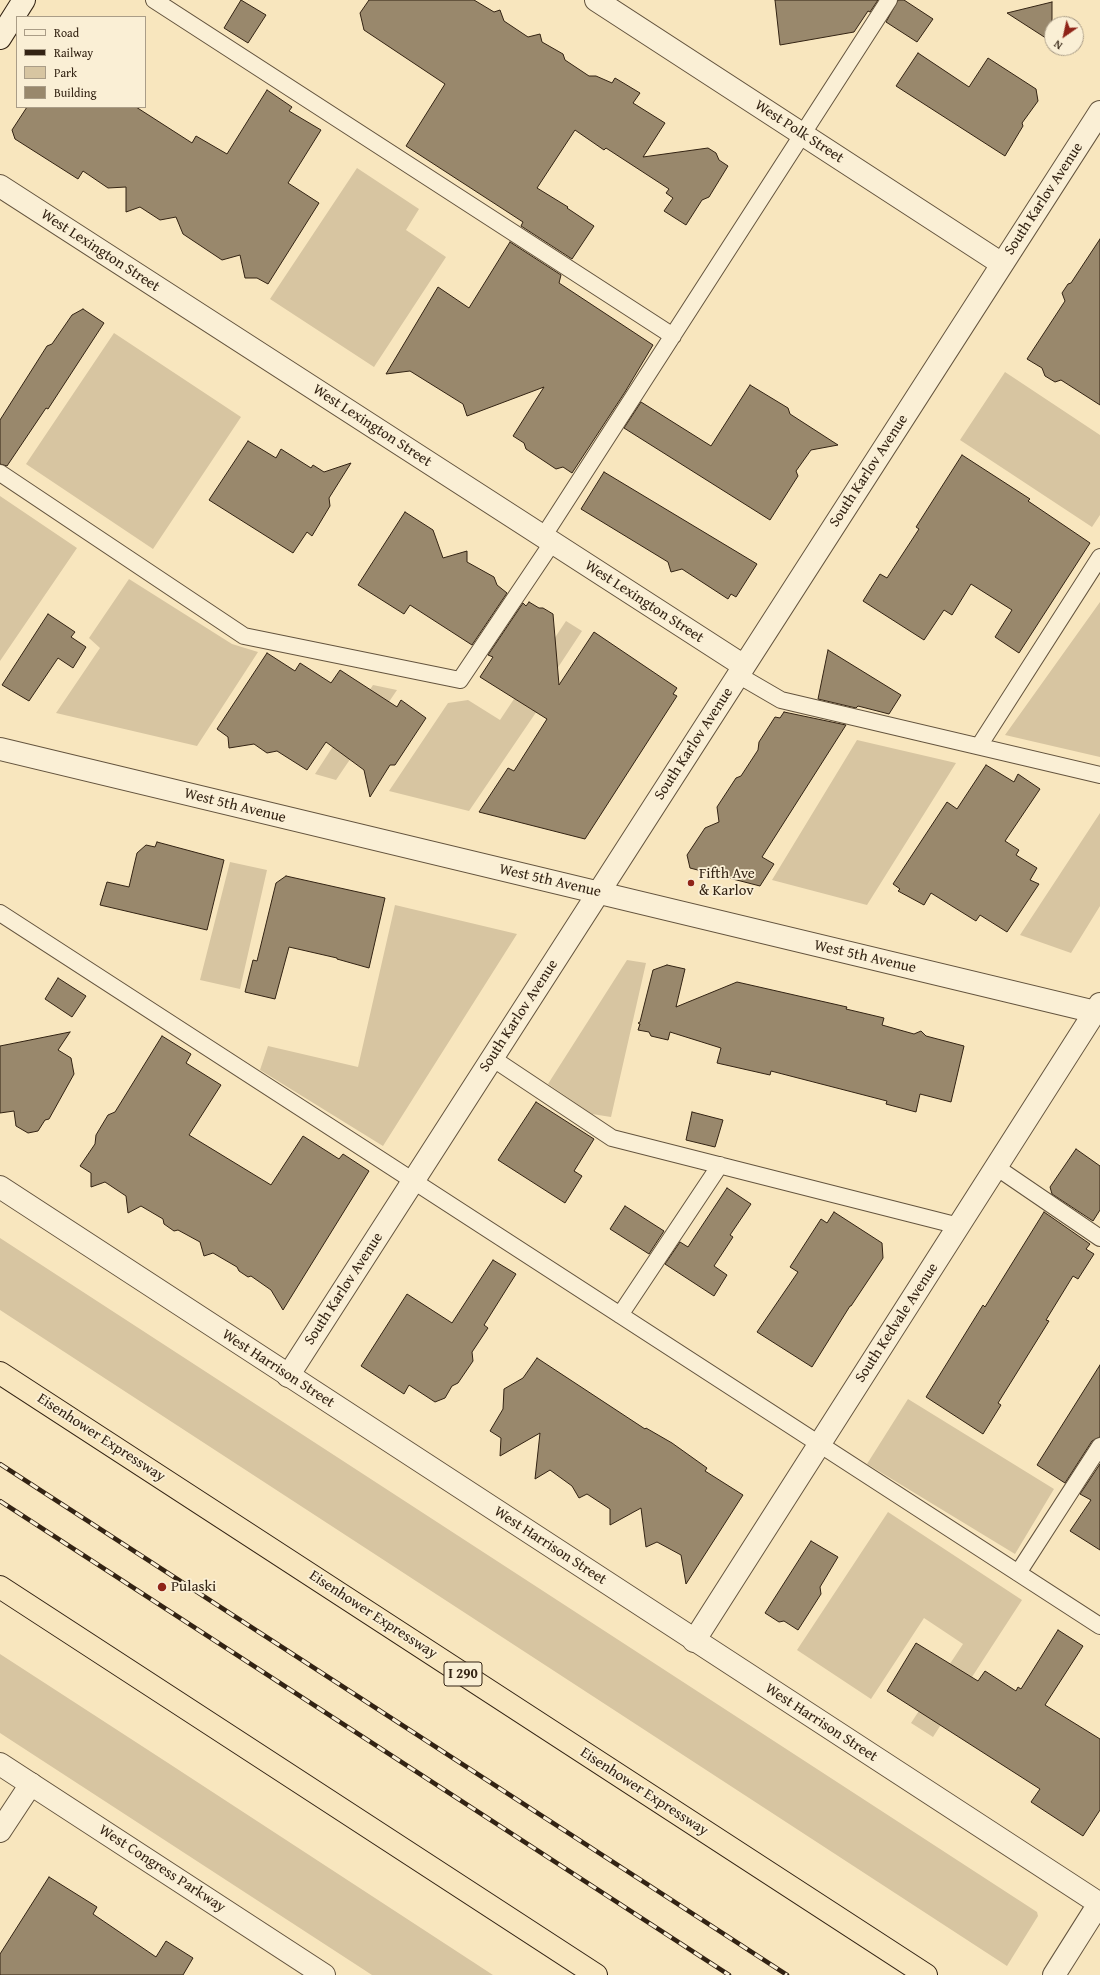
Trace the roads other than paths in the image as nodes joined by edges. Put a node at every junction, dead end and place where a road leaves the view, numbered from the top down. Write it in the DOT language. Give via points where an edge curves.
graph roads {
  1 [pos="24,0"];
  2 [pos="154,0"];
  3 [pos="596,0"];
  4 [pos="889,0"];
  5 [pos="0,38"];
  6 [pos="1100,112"];
  7 [pos="803,134"];
  8 [pos="0,186"];
  9 [pos="1002,264"];
  10 [pos="673,336"];
  11 [pos="0,474"];
  12 [pos="548,540"];
  13 [pos="1100,557"];
  14 [pos="741,671"];
  15 [pos="979,746"];
  16 [pos="0,749"];
  17 [pos="1100,775"];
  18 [pos="598,893"];
  19 [pos="0,913"];
  20 [pos="1098,1010"];
  21 [pos="492,1058"];
  22 [pos="720,1165"];
  23 [pos="996,1167"];
  24 [pos="413,1182"];
  25 [pos="0,1187"];
  26 [pos="959,1226"];
  27 [pos="1100,1238"];
  28 [pos="620,1315"];
  29 [pos="0,1373"];
  30 [pos="288,1376"];
  31 [pos="820,1443"];
  32 [pos="1100,1446"];
  33 [pos="1018,1573"];
  34 [pos="0,1587"];
  35 [pos="1100,1626"];
  36 [pos="694,1641"];
  37 [pos="0,1764"];
  38 [pos="30,1784"];
  39 [pos="0,1831"];
  40 [pos="1100,1903"];
  41 [pos="324,1975"];
  42 [pos="596,1975"];
  43 [pos="926,1975"];
  44 [pos="1054,1975"];
  1 -- 5 [label="street"];
  2 -- 10 [label="lane"];
  3 -- 7 [label="street, West Polk Street"];
  4 -- 7 [label="lane"];
  6 -- 9 [label="street, South Karlov Avenue"];
  7 -- 9 [label="street, West Polk Street"];
  7 -- 10 [label="lane"];
  8 -- 12 [label="street, West Lexington Street"];
  9 -- 14 [label="street, South Karlov Avenue"];
  10 -- 12 [label="lane"];
  11 -- 12 [label="lane" via="244,636 460,680"];
  12 -- 14 [label="street, West Lexington Street"];
  13 -- 15 [label="lane"];
  14 -- 15 [label="lane" via="781,700"];
  14 -- 18 [label="street, South Karlov Avenue"];
  15 -- 17 [label="lane"];
  16 -- 18 [label="street, West 5th Avenue"];
  18 -- 20 [label="street, West 5th Avenue"];
  18 -- 21 [label="street, South Karlov Avenue"];
  19 -- 24 [label="lane"];
  20 -- 23 [label="street, South Kedvale Avenue"];
  21 -- 22 [label="lane" via="612,1138"];
  21 -- 24 [label="street, South Karlov Avenue"];
  22 -- 26 [label="lane"];
  22 -- 28 [label="lane"];
  23 -- 26 [label="street, South Kedvale Avenue"];
  23 -- 27 [label="lane"];
  24 -- 28 [label="lane"];
  24 -- 30 [label="street, South Karlov Avenue"];
  25 -- 30 [label="street, West Harrison Street"];
  26 -- 31 [label="street, South Kedvale Avenue"];
  28 -- 31 [label="lane"];
  29 -- 43 [label="highway, Eisenhower Expressway / I 290"];
  30 -- 36 [label="street, West Harrison Street"];
  31 -- 33 [label="lane"];
  31 -- 36 [label="street, South Kedvale Avenue"];
  32 -- 33 [label="lane"];
  33 -- 35 [label="lane"];
  34 -- 42 [label="highway"];
  36 -- 40 [label="street, West Harrison Street"];
  37 -- 38 [label="street, West Congress Parkway"];
  38 -- 39 [label="street"];
  38 -- 41 [label="street, West Congress Parkway"];
  40 -- 44 [label="street"];
}
